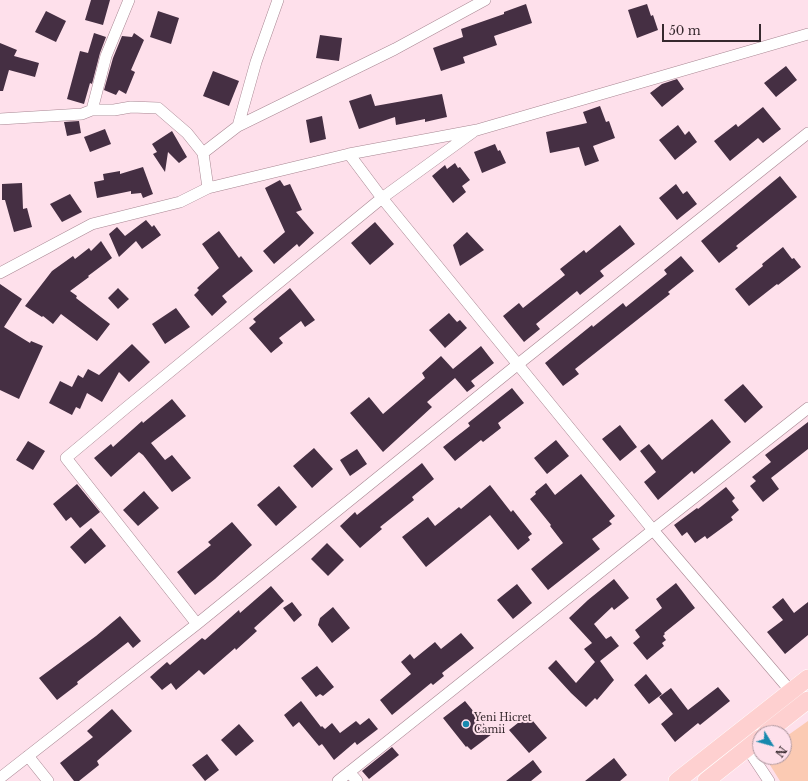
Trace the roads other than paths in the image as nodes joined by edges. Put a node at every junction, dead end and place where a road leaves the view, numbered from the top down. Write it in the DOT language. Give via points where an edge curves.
graph roads {
  1 [pos="129,0"];
  2 [pos="278,0"];
  3 [pos="485,0"];
  4 [pos="808,34"];
  5 [pos="92,110"];
  6 [pos="0,119"];
  7 [pos="238,126"];
  8 [pos="477,130"];
  9 [pos="808,132"];
  10 [pos="203,153"];
  11 [pos="349,154"];
  12 [pos="208,188"];
  13 [pos="382,198"];
  14 [pos="0,273"];
  15 [pos="517,365"];
  16 [pos="808,408"];
  17 [pos="652,530"];
  18 [pos="197,624"];
  19 [pos="808,678"];
  20 [pos="791,692"];
  21 [pos="805,703"];
  22 [pos="776,725"];
  23 [pos="752,745"];
  24 [pos="28,756"];
  25 [pos="763,765"];
  26 [pos="349,772"];
  27 [pos="0,778"];
  28 [pos="48,781"];
  29 [pos="338,781"];
  30 [pos="357,781"];
  31 [pos="678,781"];
  32 [pos="706,781"];
  33 [pos="769,781"];
  1 -- 5 [label="street" via="106,56"];
  2 -- 7 [label="street" via="256,62"];
  3 -- 7 [label="street" via="395,49"];
  4 -- 8 [label="street"];
  5 -- 6 [label="street" via="82,114"];
  5 -- 10 [label="street" via="158,108 187,133"];
  7 -- 10 [label="street"];
  8 -- 11 [label="street"];
  8 -- 13 [label="street"];
  9 -- 15 [label="street"];
  10 -- 12 [label="street"];
  11 -- 12 [label="street"];
  11 -- 13 [label="street"];
  12 -- 14 [label="street" via="180,202 92,224"];
  13 -- 15 [label="street"];
  13 -- 18 [label="street" via="66,458"];
  15 -- 17 [label="street"];
  15 -- 18 [label="street"];
  16 -- 17 [label="street"];
  17 -- 20 [label="street"];
  17 -- 26 [label="street"];
  18 -- 24 [label="street"];
  19 -- 20 [label="main road"];
  20 -- 21 [label="street"];
  20 -- 31 [label="main road"];
  21 -- 22 [label="main road"];
  23 -- 32 [label="main road"];
  24 -- 27 [label="street"];
  24 -- 28 [label="street"];
  25 -- 33 [label="street"];
  26 -- 29 [label="street"];
  26 -- 30 [label="street"];
}
